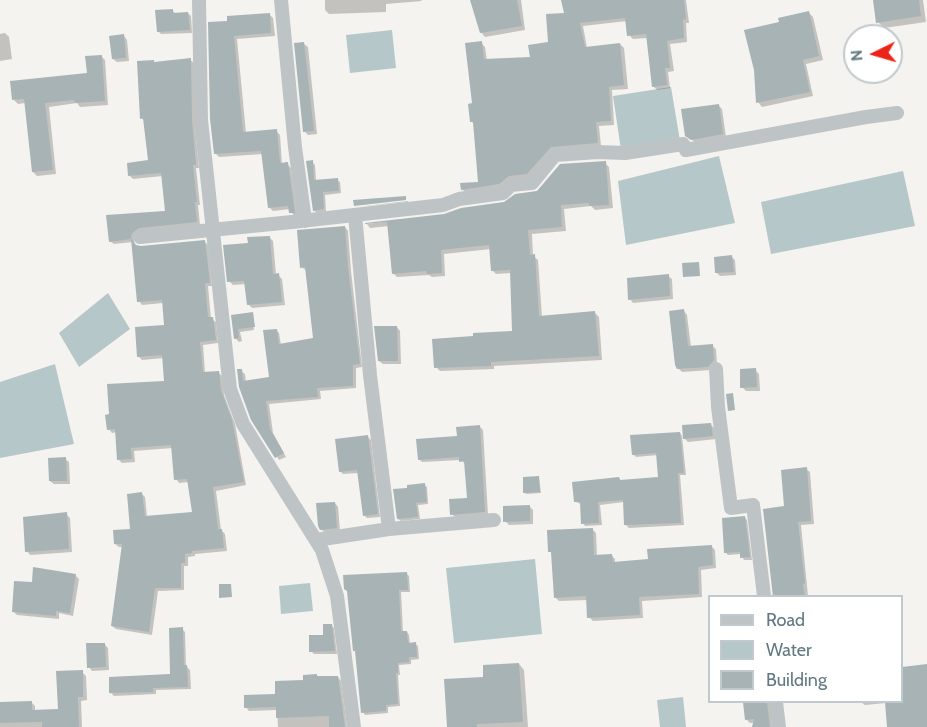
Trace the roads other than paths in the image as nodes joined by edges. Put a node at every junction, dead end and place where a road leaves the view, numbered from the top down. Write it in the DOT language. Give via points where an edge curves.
graph roads {
  1 [pos="199,0"];
  2 [pos="281,0"];
  3 [pos="897,113"];
  4 [pos="355,215"];
  5 [pos="305,221"];
  6 [pos="212,230"];
  7 [pos="140,237"];
  8 [pos="716,369"];
  9 [pos="494,520"];
  10 [pos="389,529"];
  11 [pos="316,540"];
  12 [pos="764,595"];
  13 [pos="776,703"];
  14 [pos="354,727"];
  15 [pos="779,727"];
  1 -- 6 [label="street" via="201,120"];
  2 -- 5 [label="street"];
  3 -- 4 [label="street" via="686,150 683,144 625,153 555,155 532,183 511,185 503,193 443,205"];
  4 -- 5 [label="street"];
  4 -- 10 [label="street"];
  5 -- 6 [label="street"];
  6 -- 7 [label="street"];
  6 -- 11 [label="street" via="230,389 243,424"];
  8 -- 12 [label="street" via="731,508 753,505"];
  9 -- 10 [label="street"];
  10 -- 11 [label="street"];
  11 -- 14 [label="street" via="337,596"];
  13 -- 15 [label="street"];
}
